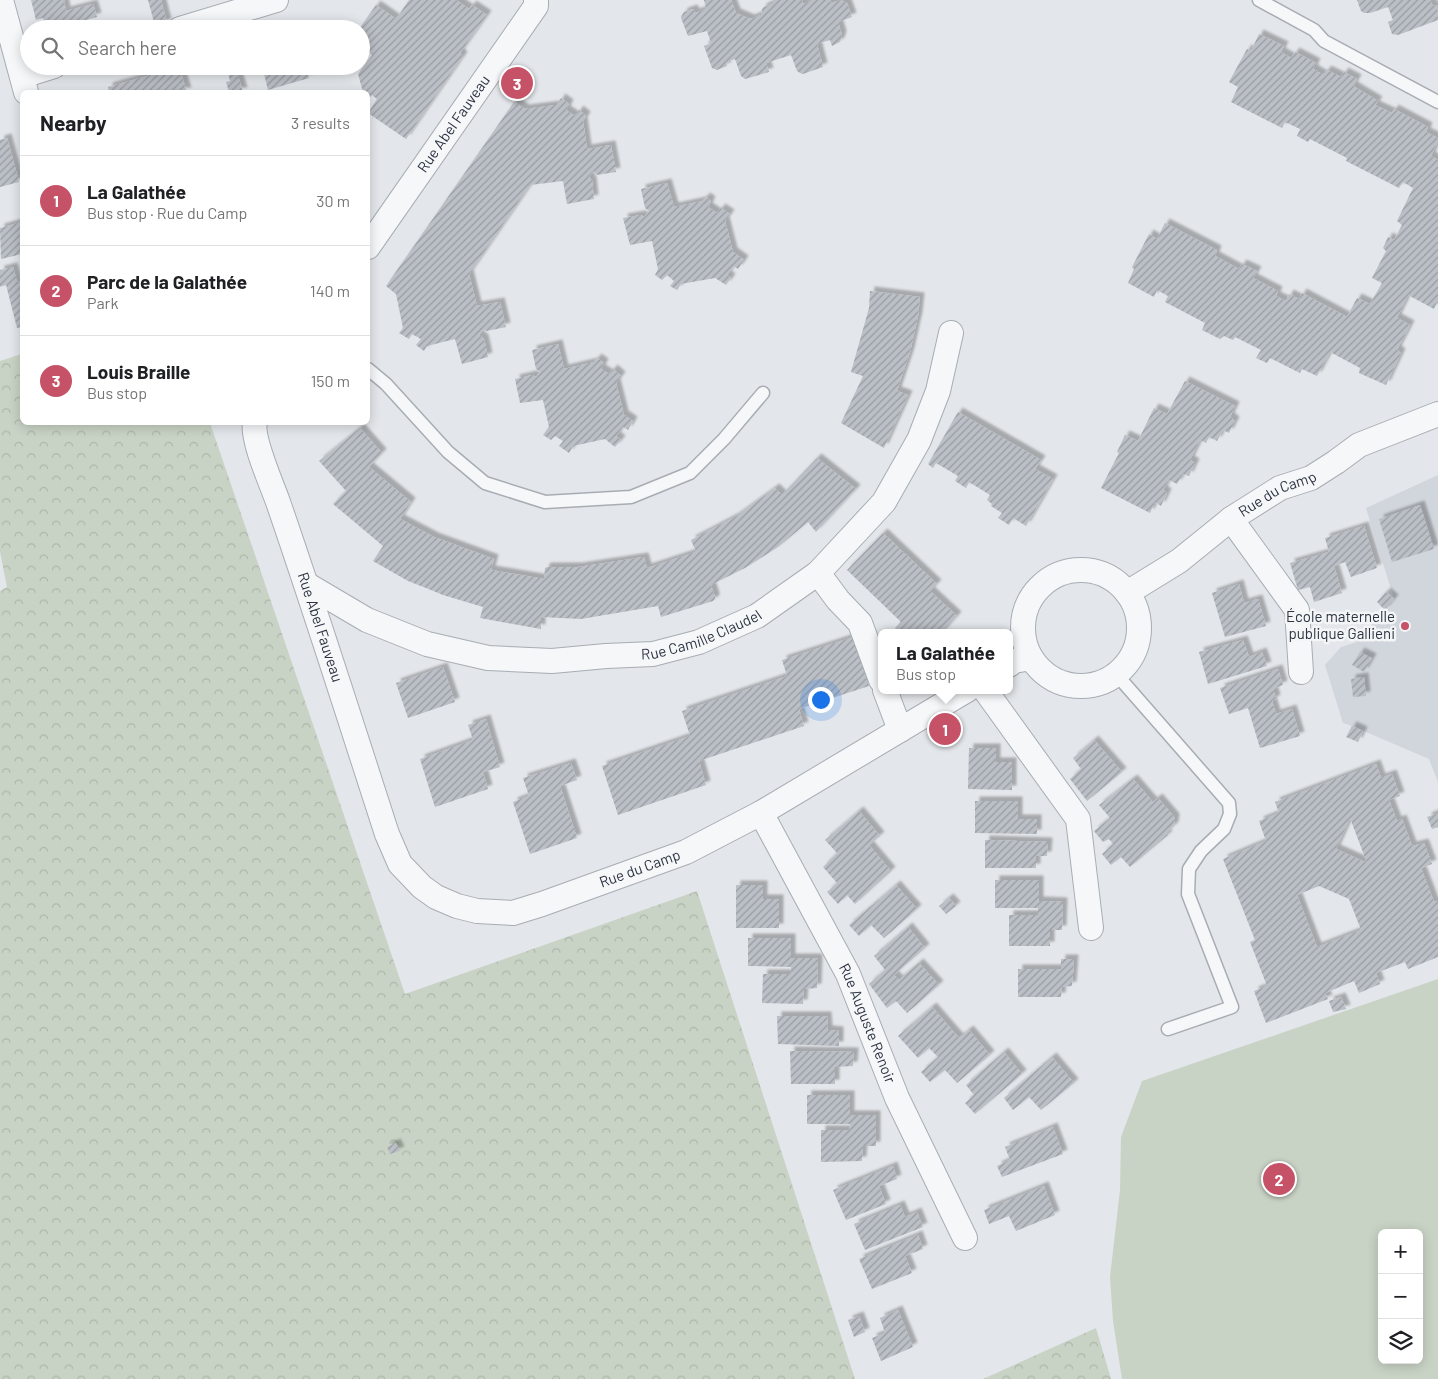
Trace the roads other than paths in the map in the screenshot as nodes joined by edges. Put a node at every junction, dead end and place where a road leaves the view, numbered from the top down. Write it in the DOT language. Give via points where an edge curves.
graph roads {
  1 [pos="1,0"];
  2 [pos="276,0"];
  3 [pos="536,0"];
  4 [pos="1259,0"];
  5 [pos="210,20"];
  6 [pos="20,69"];
  7 [pos="39,75"];
  8 [pos="24,84"];
  9 [pos="1438,102"];
  10 [pos="370,244"];
  11 [pos="951,333"];
  12 [pos="370,371"];
  13 [pos="763,393"];
  14 [pos="1438,414"];
  15 [pos="255,425"];
  16 [pos="1231,519"];
  17 [pos="818,573"];
  18 [pos="306,584"];
  19 [pos="1127,592"];
  20 [pos="1031,658"];
  21 [pos="1013,662"];
  22 [pos="878,672"];
  23 [pos="1301,672"];
  24 [pos="1116,674"];
  25 [pos="886,694"];
  26 [pos="960,694"];
  27 [pos="988,694"];
  28 [pos="900,730"];
  29 [pos="761,813"];
  30 [pos="387,834"];
  31 [pos="1091,928"];
  32 [pos="1168,1029"];
  33 [pos="965,1238"];
  1 -- 6 [label="street"];
  2 -- 5 [label="street"];
  3 -- 10 [label="street, Rue Abel Fauveau" via="536,6"];
  4 -- 9 [label="lane" via="1314,30 1324,41"];
  7 -- 8 [label="street"];
  11 -- 17 [label="street, Rue Camille Claudel" via="938,391 919,440 884,502"];
  12 -- 13 [label="lane" via="448,452 485,483 545,502 631,497 690,473"];
  14 -- 16 [label="street, Rue du Camp" via="1359,445 1311,478 1280,488"];
  15 -- 18 [label="street, Rue Abel Fauveau" via="262,457"];
  16 -- 19 [label="street, Rue du Camp" via="1179,561"];
  16 -- 23 [label="street" via="1297,610"];
  17 -- 18 [label="street, Rue Camille Claudel" via="756,616 699,642 653,654 552,661 488,658 427,644 367,620"];
  17 -- 22 [label="street" via="860,623"];
  18 -- 30 [label="street, Rue Abel Fauveau"];
  19 -- 20 [label="street" via="1099,573 1064,573 1049,581 1036,592 1027,607 1023,624"];
  19 -- 24 [label="street" via="1136,609 1139,626 1137,645 1129,661"];
  20 -- 21 [label="street"];
  20 -- 24 [label="street" via="1055,680 1070,685 1086,686"];
  24 -- 32 [label="lane" via="1228,803 1230,814 1224,829 1189,868 1188,894 1232,1007"];
  25 -- 28 [label="street"];
  26 -- 28 [label="street, Rue du Camp"];
  27 -- 31 [label="street" via="1078,819"];
  28 -- 29 [label="street, Rue du Camp"];
  29 -- 30 [label="street, Rue du Camp" via="686,852 513,913 478,912 436,897 400,864"];
  29 -- 33 [label="street, Rue Auguste Renoir" via="848,974 897,1098"];
}
